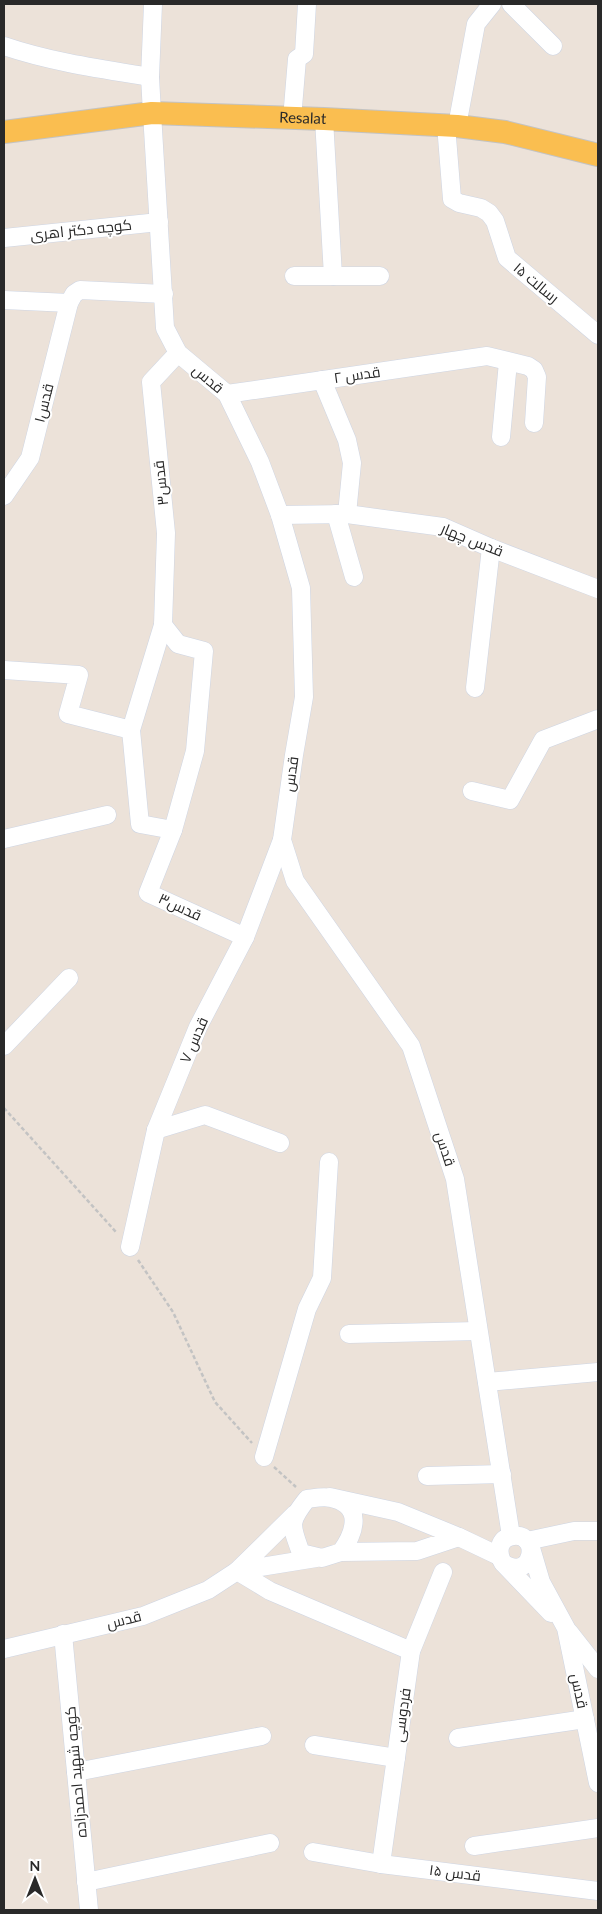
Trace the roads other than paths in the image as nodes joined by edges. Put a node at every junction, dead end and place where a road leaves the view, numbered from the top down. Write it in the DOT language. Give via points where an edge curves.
graph roads {
  1 [pos="153,4"];
  2 [pos="307,4"];
  3 [pos="492,4"];
  4 [pos="511,4"];
  5 [pos="4,46"];
  6 [pos="553,46"];
  7 [pos="150,77"];
  8 [pos="152,113"];
  9 [pos="292,119"];
  10 [pos="324,119"];
  11 [pos="451,126"];
  12 [pos="4,132"];
  13 [pos="598,155"];
  14 [pos="159,222"];
  15 [pos="4,238"];
  16 [pos="294,276"];
  17 [pos="333,276"];
  18 [pos="380,276"];
  19 [pos="164,294"];
  20 [pos="4,300"];
  21 [pos="68,303"];
  22 [pos="598,335"];
  23 [pos="178,353"];
  24 [pos="508,362"];
  25 [pos="322,380"];
  26 [pos="227,394"];
  27 [pos="534,423"];
  28 [pos="501,437"];
  29 [pos="4,496"];
  30 [pos="342,514"];
  31 [pos="280,515"];
  32 [pos="491,548"];
  33 [pos="354,577"];
  34 [pos="598,589"];
  35 [pos="163,625"];
  36 [pos="4,670"];
  37 [pos="475,688"];
  38 [pos="598,719"];
  39 [pos="131,730"];
  40 [pos="472,791"];
  41 [pos="107,815"];
  42 [pos="173,830"];
  43 [pos="4,839"];
  44 [pos="282,840"];
  45 [pos="245,937"];
  46 [pos="69,978"];
  47 [pos="4,1046"];
  48 [pos="156,1130"];
  49 [pos="280,1143"];
  50 [pos="329,1162"];
  51 [pos="130,1247"];
  52 [pos="478,1331"];
  53 [pos="349,1334"];
  54 [pos="598,1372"];
  55 [pos="487,1382"];
  56 [pos="264,1457"];
  57 [pos="502,1474"];
  58 [pos="427,1476"];
  59 [pos="330,1497"];
  60 [pos="295,1514"];
  61 [pos="598,1531"];
  62 [pos="459,1537"];
  63 [pos="523,1542"];
  64 [pos="341,1552"];
  65 [pos="322,1558"];
  66 [pos="501,1560"];
  67 [pos="237,1571"];
  68 [pos="443,1572"];
  69 [pos="566,1628"];
  70 [pos="63,1634"];
  71 [pos="4,1649"];
  72 [pos="411,1650"];
  73 [pos="598,1669"];
  74 [pos="585,1719"];
  75 [pos="262,1736"];
  76 [pos="458,1738"];
  77 [pos="314,1745"];
  78 [pos="396,1758"];
  79 [pos="76,1772"];
  80 [pos="598,1783"];
  81 [pos="598,1828"];
  82 [pos="270,1843"];
  83 [pos="474,1846"];
  84 [pos="313,1852"];
  85 [pos="381,1864"];
  86 [pos="86,1882"];
  87 [pos="598,1891"];
  88 [pos="89,1910"];
  1 -- 7 [label="street, قدس"];
  2 -- 9 [label="street" via="304,54 297,59"];
  3 -- 11 [label="street" via="476,24"];
  4 -- 6 [label="street"];
  5 -- 7 [label="street" via="26,54"];
  7 -- 8 [label="street, قدس"];
  8 -- 9 [label="main road, Resalat"];
  8 -- 12 [label="main road, Resalat"];
  8 -- 14 [label="street, قدس"];
  9 -- 10 [label="main road, Resalat"];
  10 -- 11 [label="main road, Resalat"];
  10 -- 17 [label="street"];
  11 -- 13 [label="main road, Resalat" via="506,132"];
  11 -- 22 [label="street, رسالت ۱۵" via="452,198 489,213 495,221 507,258"];
  14 -- 15 [label="street, کوچه دکتر اهری"];
  14 -- 19 [label="street, قدس"];
  16 -- 17 [label="street"];
  17 -- 18 [label="street"];
  19 -- 21 [label="street" via="80,290"];
  19 -- 23 [label="street, قدس" via="165,328"];
  20 -- 21 [label="street"];
  21 -- 29 [label="street, قدس۱" via="30,458"];
  23 -- 26 [label="street, قدس"];
  23 -- 35 [label="street, قدس۳" via="151,382 166,533"];
  24 -- 25 [label="street, قدس ۲" via="487,356"];
  24 -- 27 [label="street" via="528,366 537,377"];
  24 -- 28 [label="street"];
  25 -- 26 [label="street, قدس ۲"];
  25 -- 30 [label="street" via="352,463"];
  26 -- 31 [label="street, قدس" via="260,462"];
  30 -- 31 [label="street, قدس چهار"];
  30 -- 32 [label="street, قدس چهار" via="443,527"];
  30 -- 33 [label="street"];
  31 -- 44 [label="street, قدس" via="301,588 304,697"];
  32 -- 34 [label="street, قدس چهار"];
  32 -- 37 [label="street"];
  35 -- 39 [label="street, قدس۳"];
  35 -- 42 [label="street, قدس۳" via="178,644 204,651 195,751"];
  36 -- 39 [label="street" via="79,675 68,714"];
  38 -- 40 [label="street" via="543,740 510,800"];
  39 -- 42 [label="street, قدس۳" via="140,824"];
  41 -- 43 [label="street"];
  42 -- 45 [label="street, قدس۳" via="148,893"];
  44 -- 45 [label="street, قدس ۷"];
  44 -- 52 [label="street, قدس" via="295,881 411,1046 455,1180"];
  45 -- 48 [label="street, قدس ۷" via="198,1027"];
  46 -- 47 [label="street"];
  48 -- 49 [label="street" via="205,1115"];
  48 -- 51 [label="street, قدس ۷"];
  50 -- 56 [label="street" via="322,1278 307,1309"];
  52 -- 53 [label="street"];
  52 -- 55 [label="street, قدس"];
  54 -- 55 [label="street"];
  55 -- 57 [label="street, قدس"];
  57 -- 58 [label="street"];
  57 -- 63 [label="street, قدس"];
  59 -- 60 [label="street" via="307,1499"];
  59 -- 62 [label="street, قدس" via="398,1512"];
  59 -- 64 [label="street" via="347,1504 353,1514 353,1532"];
  60 -- 65 [label="street" via="293,1529 301,1553"];
  60 -- 67 [label="street"];
  61 -- 63 [label="street" via="574,1531"];
  62 -- 64 [label="street" via="417,1551"];
  62 -- 66 [label="street, قدس"];
  63 -- 66 [label="street" via="504,1540 499,1547"];
  63 -- 66 [label="street" via="531,1557 526,1564 510,1568"];
  63 -- 69 [label="street, قدس"];
  64 -- 65 [label="street"];
  65 -- 67 [label="street"];
  66 -- 69 [label="street, قدس"];
  67 -- 70 [label="street, قدس" via="208,1590 143,1616"];
  67 -- 72 [label="street" via="270,1591"];
  68 -- 72 [label="street, فردوسی"];
  69 -- 73 [label="street, قدس"];
  69 -- 74 [label="street, قدس"];
  70 -- 71 [label="street, قدس"];
  70 -- 79 [label="street, کوچه شهید احمدزاده"];
  72 -- 78 [label="street, فردوسی"];
  74 -- 76 [label="street"];
  74 -- 80 [label="street, قدس"];
  75 -- 79 [label="street"];
  77 -- 78 [label="street"];
  78 -- 85 [label="street, فردوسی"];
  79 -- 86 [label="street, کوچه شهید احمدزاده"];
  81 -- 83 [label="street"];
  82 -- 86 [label="street"];
  84 -- 85 [label="street, قدس ۱۵"];
  85 -- 87 [label="street, قدس ۱۵"];
  86 -- 88 [label="street, کوچه شهید احمدزاده"];
}
